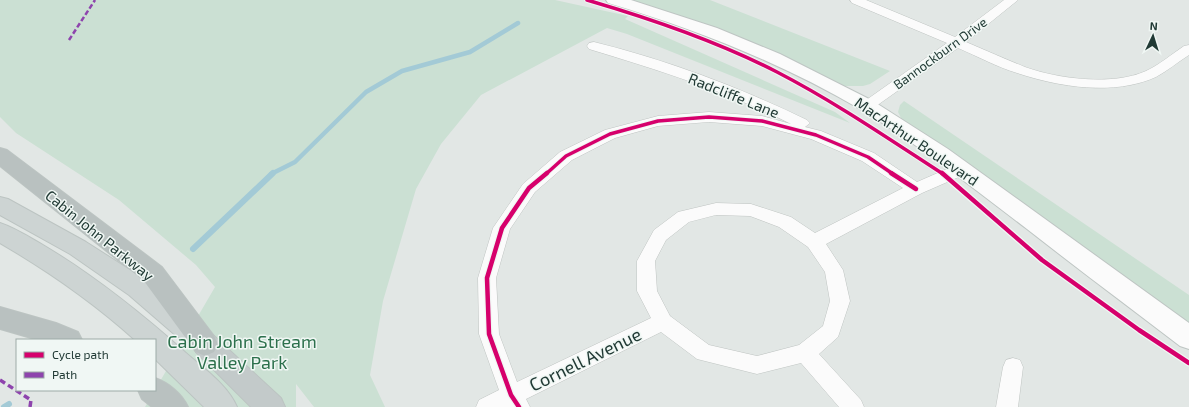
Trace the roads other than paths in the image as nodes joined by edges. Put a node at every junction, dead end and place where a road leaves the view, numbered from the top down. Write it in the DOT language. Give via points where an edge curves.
graph roads {
  1 [pos="614,0"];
  2 [pos="856,0"];
  3 [pos="1012,0"];
  4 [pos="956,43"];
  5 [pos="594,46"];
  6 [pos="1189,49"];
  7 [pos="867,106"];
  8 [pos="0,155"];
  9 [pos="868,157"];
  10 [pos="962,169"];
  11 [pos="916,189"];
  12 [pos="0,205"];
  13 [pos="0,232"];
  14 [pos="814,242"];
  15 [pos="0,318"];
  16 [pos="663,322"];
  17 [pos="1189,338"];
  18 [pos="67,339"];
  19 [pos="152,339"];
  20 [pos="156,343"];
  21 [pos="205,344"];
  22 [pos="805,354"];
  23 [pos="1013,368"];
  24 [pos="153,391"];
  25 [pos="515,401"];
  26 [pos="174,407"];
  27 [pos="223,407"];
  28 [pos="270,407"];
  29 [pos="487,407"];
  30 [pos="853,407"];
  31 [pos="1007,407"];
  1 -- 7 [label="main road, MacArthur Boulevard" via="700,27 756,49"];
  2 -- 4 [label="street"];
  3 -- 4 [label="street, Bannockburn Drive"];
  4 -- 6 [label="street" via="1021,70 1041,76 1082,82 1122,82 1149,74"];
  4 -- 7 [label="street, Bannockburn Drive"];
  5 -- 9 [label="street, Radcliffe Lane" via="659,65 725,89"];
  7 -- 10 [label="main road, MacArthur Boulevard"];
  8 -- 21 [label="highway, Cabin John Parkway" via="153,274"];
  9 -- 11 [label="street"];
  9 -- 25 [label="street" via="816,135 762,121 709,117 658,121 610,134 566,156 529,188 502,228 487,278 489,334"];
  10 -- 11 [label="street"];
  10 -- 17 [label="main road, MacArthur Boulevard"];
  11 -- 14 [label="street"];
  12 -- 21 [label="main road" via="78,248 138,288"];
  13 -- 19 [label="main road" via="41,254 86,285"];
  14 -- 16 [label="street" via="785,222 750,210 716,209 684,217 660,235 646,261 647,291"];
  14 -- 22 [label="street" via="834,270 840,301 831,331"];
  15 -- 18 [label="highway"];
  16 -- 22 [label="street" via="704,353 756,365"];
  16 -- 25 [label="street, Cornell Avenue"];
  20 -- 27 [label="main road"];
  21 -- 28 [label="highway"];
  22 -- 30 [label="street"];
  23 -- 31 [label="street"];
  24 -- 26 [label="highway"];
  25 -- 29 [label="street, Cornell Avenue"];
}
